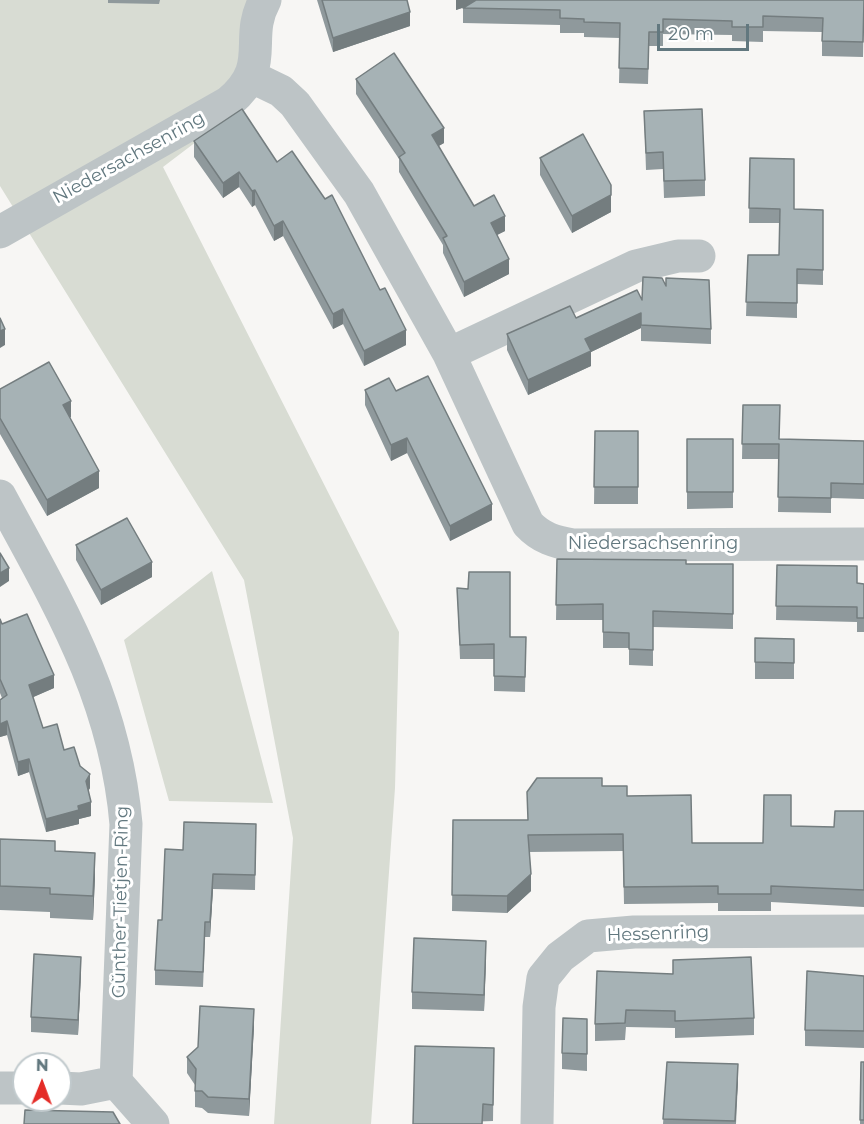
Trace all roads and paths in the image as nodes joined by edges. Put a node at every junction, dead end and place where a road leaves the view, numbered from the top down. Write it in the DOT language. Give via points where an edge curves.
graph roads {
  1 [pos="265,0"];
  2 [pos="252,77"];
  3 [pos="0,232"];
  4 [pos="699,256"];
  5 [pos="449,354"];
  6 [pos="0,496"];
  7 [pos="864,544"];
  8 [pos="864,931"];
  9 [pos="116,1082"];
  10 [pos="72,1089"];
  11 [pos="153,1124"];
  12 [pos="537,1124"];
  1 -- 2 [label="street" via="258,17"];
  2 -- 3 [label="street, Niedersachsenring" via="229,102"];
  2 -- 5 [label="street, Niedersachsenring" via="281,91 295,104 359,193"];
  4 -- 5 [label="street" via="678,255 636,266"];
  5 -- 7 [label="street, Niedersachsenring" via="528,524 545,538 573,545"];
  6 -- 9 [label="street, Günther-Tietjen-Ring" via="74,633 111,732 123,791 126,824"];
  8 -- 12 [label="street, Hessenring" via="588,936 560,957 543,978"];
  9 -- 10 [label="street"];
  9 -- 11 [label="street"];
}
